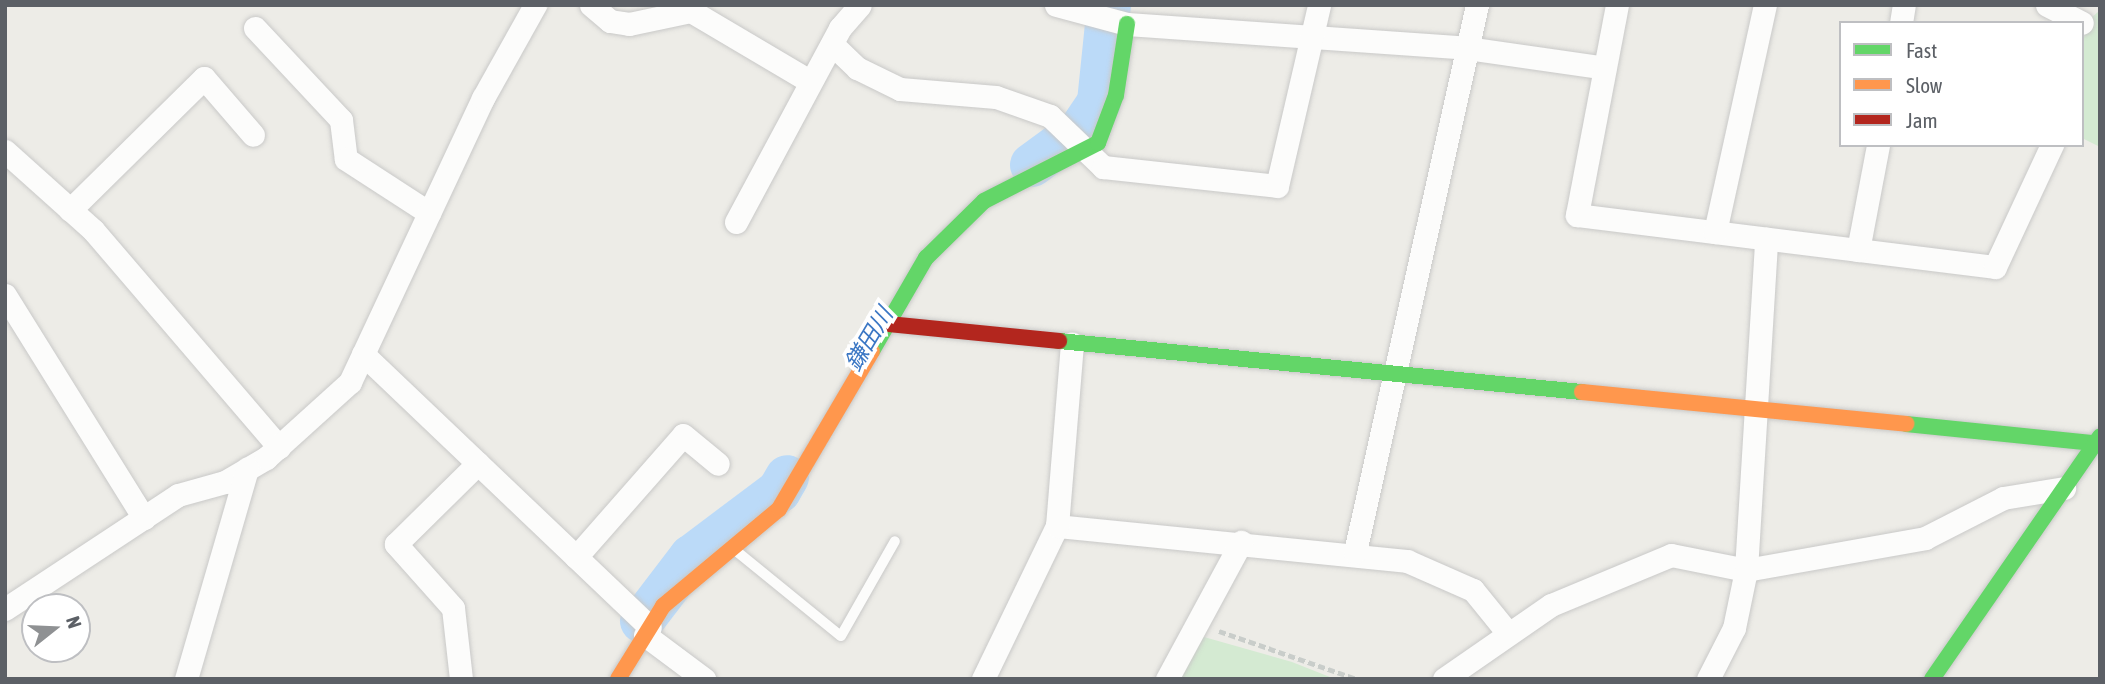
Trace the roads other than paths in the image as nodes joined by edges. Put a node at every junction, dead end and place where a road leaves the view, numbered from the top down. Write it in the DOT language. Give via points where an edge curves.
graph roads {
  1 [pos="534,5"];
  2 [pos="591,5"];
  3 [pos="860,5"];
  4 [pos="1319,5"];
  5 [pos="1477,5"];
  6 [pos="1617,5"];
  7 [pos="1765,5"];
  8 [pos="2047,5"];
  9 [pos="1067,7"];
  10 [pos="1178,16"];
  11 [pos="2078,21"];
  12 [pos="1127,24"];
  13 [pos="256,28"];
  14 [pos="1313,36"];
  15 [pos="832,44"];
  16 [pos="1467,48"];
  17 [pos="1605,68"];
  18 [pos="811,82"];
  19 [pos="253,135"];
  20 [pos="1878,147"];
  21 [pos="2052,147"];
  22 [pos="1085,149"];
  23 [pos="5,151"];
  24 [pos="69,210"];
  25 [pos="429,213"];
  26 [pos="736,222"];
  27 [pos="1715,232"];
  28 [pos="1766,239"];
  29 [pos="1858,250"];
  30 [pos="5,295"];
  31 [pos="889,324"];
  32 [pos="1072,344"];
  33 [pos="363,354"];
  34 [pos="1398,370"];
  35 [pos="1758,412"];
  36 [pos="2097,440"];
  37 [pos="279,447"];
  38 [pos="478,463"];
  39 [pos="718,464"];
  40 [pos="247,469"];
  41 [pos="2063,488"];
  42 [pos="144,518"];
  43 [pos="1057,526"];
  44 [pos="895,541"];
  45 [pos="1241,542"];
  46 [pos="730,546"];
  47 [pos="1355,552"];
  48 [pos="576,557"];
  49 [pos="1746,570"];
  50 [pos="5,609"];
  51 [pos="648,631"];
  52 [pos="1508,633"];
  53 [pos="186,679"];
  54 [pos="461,679"];
  55 [pos="618,679"];
  56 [pos="704,679"];
  57 [pos="983,679"];
  58 [pos="1167,679"];
  59 [pos="1444,679"];
  60 [pos="1708,679"];
  61 [pos="1931,679"];
  1 -- 25 [label="street"];
  2 -- 18 [label="street" via="610,21 629,24 691,11"];
  3 -- 15 [label="street"];
  4 -- 14 [label="street"];
  5 -- 16 [label="street"];
  6 -- 17 [label="street"];
  7 -- 27 [label="street"];
  8 -- 11 [label="street"];
  9 -- 12 [label="street"];
  10 -- 12 [label="street"];
  10 -- 14 [label="street"];
  12 -- 22 [label="street" via="1116,95 1098,143"];
  13 -- 25 [label="street" via="341,120 346,159"];
  14 -- 16 [label="street"];
  14 -- 22 [label="street" via="1278,186 1131,173 1103,167"];
  15 -- 18 [label="street"];
  15 -- 22 [label="street" via="857,68 900,89 1025,105 1050,116"];
  16 -- 17 [label="street"];
  16 -- 34 [label="street"];
  17 -- 27 [label="street" via="1577,215"];
  18 -- 26 [label="street"];
  19 -- 24 [label="street" via="204,78"];
  20 -- 29 [label="street"];
  21 -- 29 [label="street" via="1995,267"];
  22 -- 31 [label="street" via="984,201 926,258"];
  23 -- 24 [label="street"];
  24 -- 37 [label="street" via="157,300"];
  25 -- 33 [label="street"];
  27 -- 28 [label="street"];
  28 -- 29 [label="street"];
  28 -- 35 [label="street"];
  30 -- 42 [label="street"];
  31 -- 32 [label="street"];
  31 -- 46 [label="street" via="779,509"];
  32 -- 34 [label="street"];
  32 -- 43 [label="street"];
  33 -- 37 [label="street" via="326,408"];
  33 -- 38 [label="street"];
  34 -- 35 [label="street" via="1517,391"];
  34 -- 47 [label="street"];
  35 -- 36 [label="street"];
  35 -- 49 [label="street"];
  36 -- 41 [label="street"];
  37 -- 40 [label="street"];
  38 -- 48 [label="street"];
  38 -- 54 [label="street" via="396,544 453,608"];
  39 -- 48 [label="street" via="683,435"];
  40 -- 42 [label="street" via="178,495"];
  40 -- 53 [label="street"];
  41 -- 49 [label="street" via="2003,498 1925,538"];
  41 -- 61 [label="street"];
  42 -- 50 [label="street"];
  43 -- 45 [label="street"];
  43 -- 57 [label="street"];
  44 -- 46 [label="lane" via="841,636"];
  45 -- 47 [label="street"];
  45 -- 58 [label="street"];
  46 -- 51 [label="street" via="663,606"];
  47 -- 52 [label="street" via="1445,574 1473,590"];
  48 -- 51 [label="street"];
  49 -- 52 [label="street" via="1671,555 1552,605"];
  49 -- 60 [label="street" via="1734,628"];
  51 -- 55 [label="street"];
  51 -- 56 [label="street"];
  52 -- 59 [label="street"];
}
